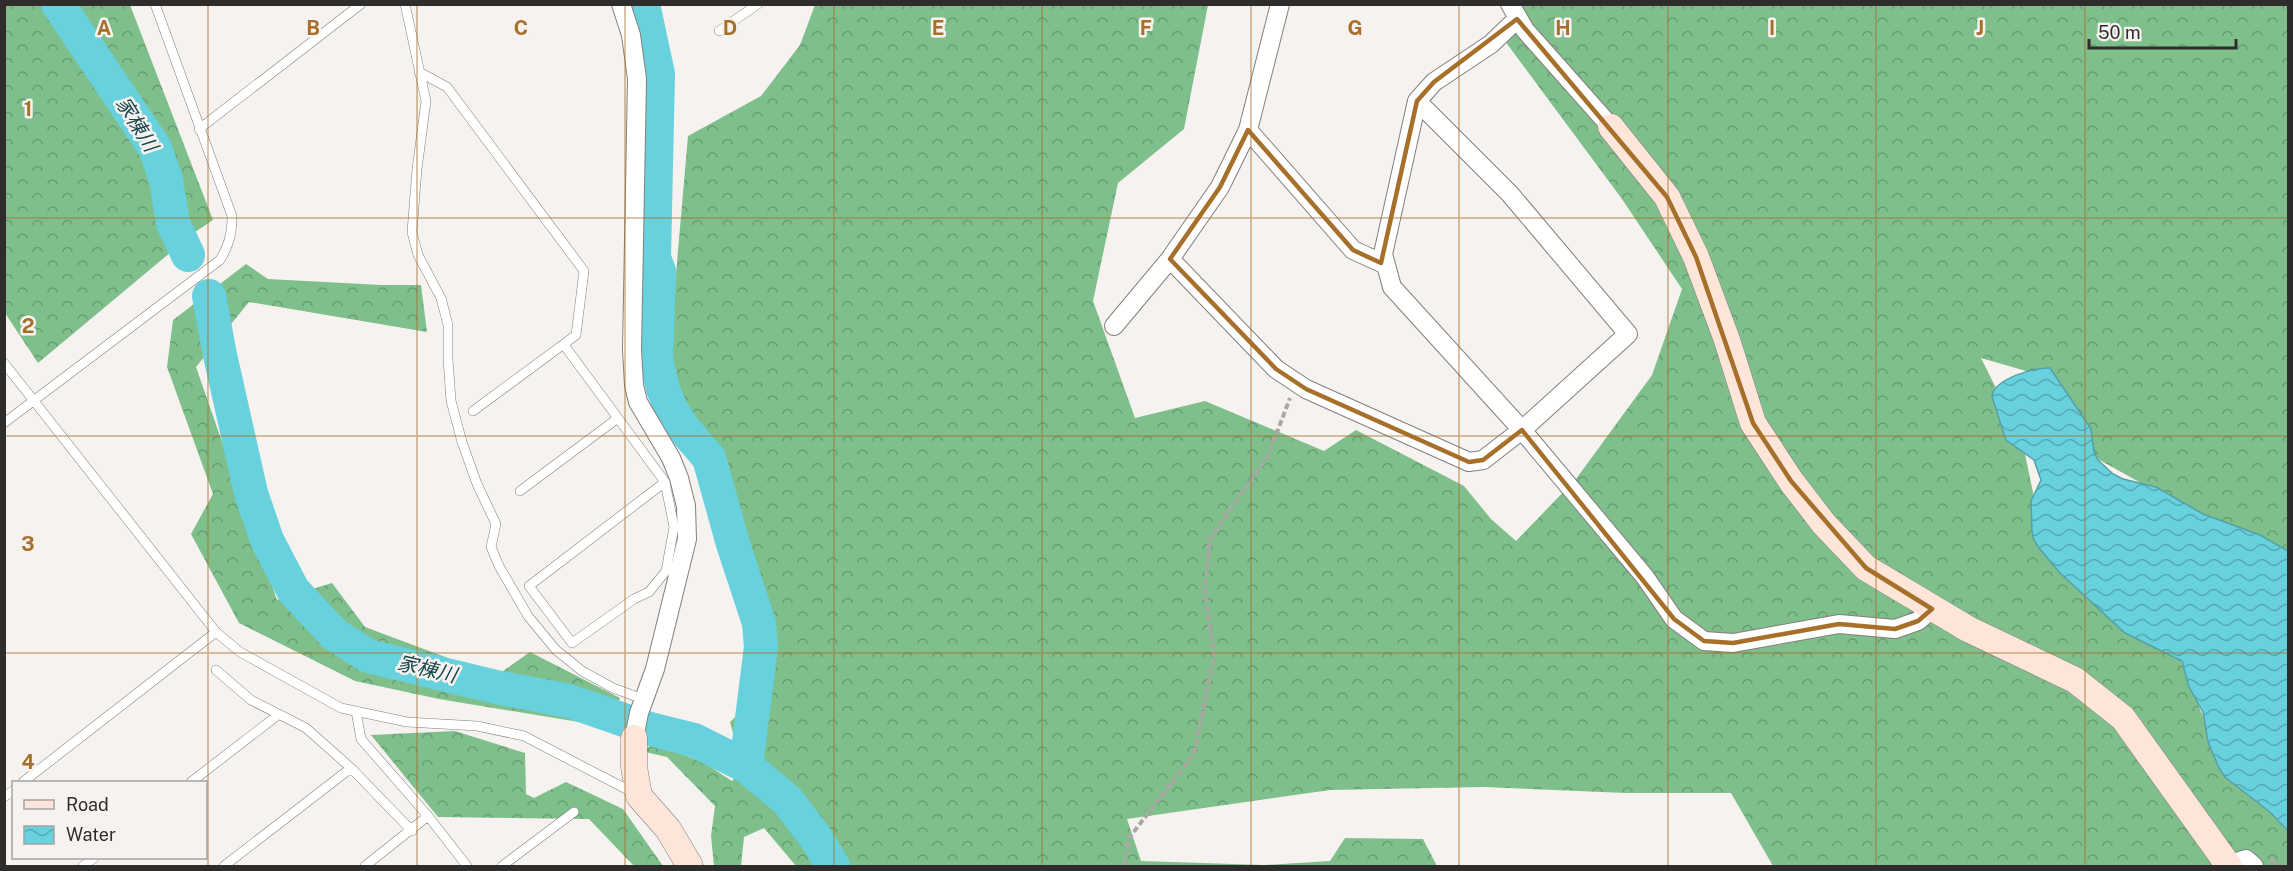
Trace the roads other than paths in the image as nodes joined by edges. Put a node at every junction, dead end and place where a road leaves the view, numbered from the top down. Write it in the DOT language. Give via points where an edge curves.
graph roads {
  1 [pos="155,4"];
  2 [pos="361,4"];
  3 [pos="405,4"];
  4 [pos="621,4"];
  5 [pos="758,4"];
  6 [pos="1280,4"];
  7 [pos="1514,12"];
  8 [pos="720,31"];
  9 [pos="419,72"];
  10 [pos="1417,101"];
  11 [pos="1611,127"];
  12 [pos="199,129"];
  13 [pos="1248,130"];
  14 [pos="1170,259"];
  15 [pos="1386,265"];
  16 [pos="1113,326"];
  17 [pos="564,345"];
  18 [pos="4,363"];
  19 [pos="34,400"];
  20 [pos="473,411"];
  21 [pos="618,418"];
  22 [pos="4,423"];
  23 [pos="1522,430"];
  24 [pos="665,482"];
  25 [pos="520,491"];
  26 [pos="1932,609"];
  27 [pos="216,632"];
  28 [pos="216,670"];
  29 [pos="641,706"];
  30 [pos="356,711"];
  31 [pos="278,716"];
  32 [pos="634,738"];
  33 [pos="351,768"];
  34 [pos="26,781"];
  35 [pos="194,781"];
  36 [pos="639,796"];
  37 [pos="574,812"];
  38 [pos="428,816"];
  39 [pos="412,831"];
  40 [pos="2229,866"];
  41 [pos="224,867"];
  42 [pos="365,867"];
  43 [pos="466,867"];
  44 [pos="502,867"];
  45 [pos="690,867"];
  46 [pos="2254,867"];
  1 -- 12 [label="lane"];
  2 -- 12 [label="lane"];
  3 -- 9 [label="lane"];
  4 -- 29 [label="street" via="631,35 637,80 633,385 646,419 671,458 686,506 687,539 655,669"];
  5 -- 8 [label="lane"];
  6 -- 13 [label="street"];
  7 -- 10 [label="street" via="1491,44 1434,82"];
  7 -- 11 [label="street" via="1525,30"];
  9 -- 17 [label="lane" via="447,87 584,271 576,336"];
  9 -- 29 [label="lane" via="426,101 412,232 418,255 441,298 448,325 451,401 477,484 496,524 491,547 528,616 556,650 582,671"];
  10 -- 15 [label="street" via="1383,254"];
  10 -- 23 [label="street" via="1510,194 1628,334"];
  11 -- 26 [label="street" via="1667,197 1696,257 1753,423 1791,481 1824,524 1866,568"];
  12 -- 19 [label="lane" via="232,216 228,247 220,260"];
  13 -- 14 [label="street" via="1220,187"];
  13 -- 15 [label="street" via="1353,250"];
  14 -- 16 [label="street"];
  14 -- 23 [label="street" via="1276,369 1306,389 1469,462 1483,460"];
  15 -- 23 [label="street" via="1392,287"];
  17 -- 20 [label="lane"];
  17 -- 21 [label="lane"];
  18 -- 19 [label="lane"];
  19 -- 22 [label="lane"];
  19 -- 27 [label="lane"];
  21 -- 24 [label="lane"];
  21 -- 25 [label="lane"];
  23 -- 26 [label="street" via="1645,577 1674,619 1704,641 1733,643 1839,624 1895,629 1918,621"];
  24 -- 24 [label="lane" via="529,586 572,642 649,591 666,572 674,527"];
  26 -- 40 [label="street" via="2075,680 2123,718"];
  27 -- 30 [label="lane" via="240,652 341,708"];
  27 -- 34 [label="lane"];
  28 -- 31 [label="lane" via="251,700"];
  29 -- 32 [label="street"];
  30 -- 36 [label="lane" via="406,722 477,726 524,736"];
  30 -- 38 [label="lane" via="361,739"];
  31 -- 33 [label="lane" via="306,728"];
  31 -- 35 [label="lane"];
  32 -- 36 [label="street"];
  33 -- 39 [label="lane"];
  33 -- 41 [label="lane"];
  36 -- 45 [label="street" via="668,830"];
  37 -- 44 [label="lane"];
  38 -- 39 [label="lane"];
  38 -- 43 [label="lane"];
  39 -- 42 [label="lane"];
  40 -- 46 [label="street" via="2246,859"];
}
